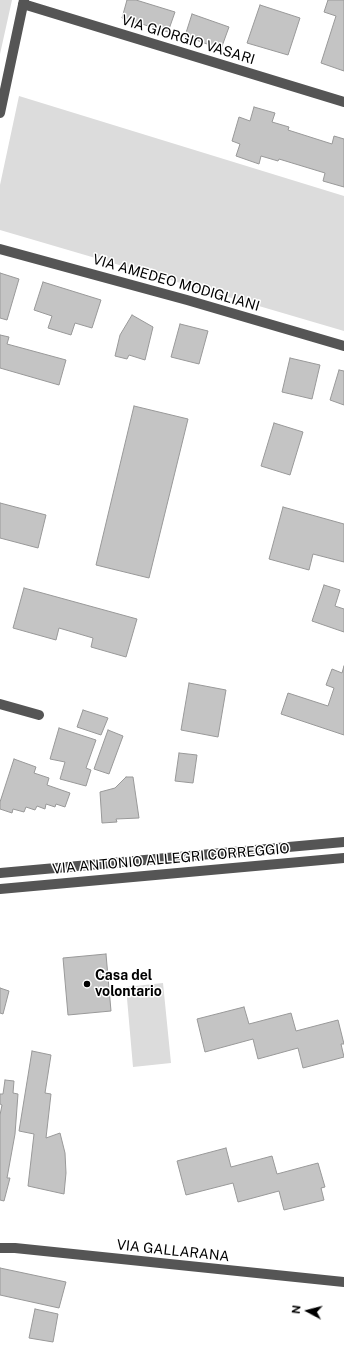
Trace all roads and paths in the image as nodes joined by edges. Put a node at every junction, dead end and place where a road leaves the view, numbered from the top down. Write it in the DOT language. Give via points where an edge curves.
graph roads {
  1 [pos="24,2"];
  2 [pos="344,102"];
  3 [pos="0,113"];
  4 [pos="0,249"];
  5 [pos="344,346"];
  6 [pos="0,704"];
  7 [pos="39,715"];
  8 [pos="344,842"];
  9 [pos="344,858"];
  10 [pos="0,873"];
  11 [pos="0,889"];
  12 [pos="0,1248"];
  13 [pos="344,1282"];
  1 -- 2 [label="street, VIA GIORGIO VASARI"];
  1 -- 3 [label="street"];
  4 -- 5 [label="street, VIA AMEDEO MODIGLIANI"];
  6 -- 7 [label="street"];
  8 -- 10 [label="street, VIA ANTONIO ALLEGRI CORREGGIO"];
  9 -- 11 [label="street, VIA ANTONIO ALLEGRI CORREGGIO"];
  12 -- 13 [label="street, VIA GALLARANA"];
}
